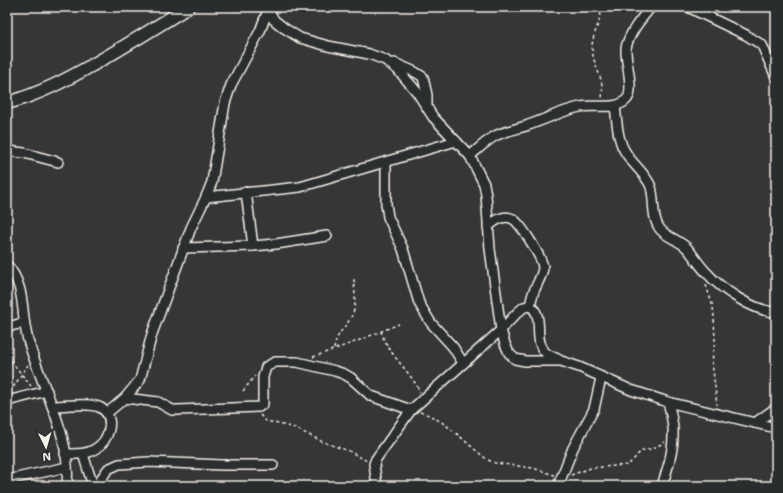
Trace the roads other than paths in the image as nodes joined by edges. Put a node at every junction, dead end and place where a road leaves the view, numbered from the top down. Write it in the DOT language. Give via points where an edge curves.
graph roads {
  1 [pos="188,7"];
  2 [pos="651,7"];
  3 [pos="688,7"];
  4 [pos="267,8"];
  5 [pos="385,60"];
  6 [pos="776,77"];
  7 [pos="7,103"];
  8 [pos="615,106"];
  9 [pos="427,107"];
  10 [pos="456,141"];
  11 [pos="7,151"];
  12 [pos="470,156"];
  13 [pos="58,162"];
  14 [pos="386,162"];
  15 [pos="246,192"];
  16 [pos="206,197"];
  17 [pos="488,227"];
  18 [pos="327,236"];
  19 [pos="253,246"];
  20 [pos="183,248"];
  21 [pos="7,265"];
  22 [pos="530,306"];
  23 [pos="776,312"];
  24 [pos="24,323"];
  25 [pos="7,326"];
  26 [pos="501,330"];
  27 [pos="561,361"];
  28 [pos="463,363"];
  29 [pos="601,378"];
  30 [pos="47,391"];
  31 [pos="8,397"];
  32 [pos="125,398"];
  33 [pos="668,402"];
  34 [pos="52,406"];
  35 [pos="776,408"];
  36 [pos="411,410"];
  37 [pos="107,413"];
  38 [pos="755,423"];
  39 [pos="776,428"];
  40 [pos="65,454"];
  41 [pos="83,454"];
  42 [pos="273,465"];
  43 [pos="67,468"];
  44 [pos="7,480"];
  45 [pos="560,482"];
  46 [pos="67,486"];
  47 [pos="93,486"];
  48 [pos="98,486"];
  49 [pos="377,486"];
  50 [pos="662,486"];
  1 -- 7 [label="main road" via="66,80"];
  2 -- 8 [label="street" via="630,36 626,48 630,94 625,101"];
  3 -- 6 [label="street" via="762,45"];
  4 -- 5 [label="street" via="274,20 300,38"];
  4 -- 16 [label="street" via="260,31 231,85 225,103 212,182"];
  5 -- 9 [label="street" via="398,70"];
  5 -- 9 [label="street" via="423,77"];
  8 -- 12 [label="street" via="591,105 570,109 496,136"];
  8 -- 23 [label="street" via="622,146 649,182 660,229 686,248 707,274 729,292 757,307"];
  9 -- 10 [label="street"];
  10 -- 12 [label="street"];
  10 -- 14 [label="street"];
  11 -- 13 [label="street"];
  12 -- 17 [label="street" via="484,184"];
  14 -- 15 [label="street" via="300,187"];
  14 -- 28 [label="street" via="388,217 403,249 419,303 431,323 453,347"];
  15 -- 16 [label="street"];
  15 -- 19 [label="street"];
  16 -- 20 [label="street"];
  17 -- 22 [label="street" via="498,220 513,220 520,226 541,258 542,273"];
  17 -- 26 [label="street"];
  18 -- 19 [label="street"];
  19 -- 20 [label="street"];
  20 -- 32 [label="street" via="152,334 140,380"];
  21 -- 24 [label="street" via="21,292"];
  22 -- 26 [label="street" via="524,307"];
  22 -- 27 [label="street" via="536,314 542,350"];
  24 -- 25 [label="street"];
  24 -- 30 [label="street"];
  26 -- 27 [label="street" via="509,353 515,359"];
  26 -- 28 [label="street"];
  27 -- 29 [label="street"];
  28 -- 36 [label="street"];
  29 -- 33 [label="street"];
  29 -- 45 [label="street" via="594,409 573,448"];
  30 -- 31 [label="street"];
  30 -- 34 [label="street"];
  32 -- 36 [label="street" via="158,402 172,410 259,407 263,404 263,377 266,367 275,362 302,362 344,374 371,396"];
  32 -- 37 [label="street"];
  33 -- 38 [label="street"];
  33 -- 50 [label="street" via="673,436 672,450"];
  34 -- 37 [label="street" via="90,406"];
  34 -- 40 [label="street"];
  35 -- 38 [label="street"];
  36 -- 49 [label="street" via="376,459 374,464"];
  37 -- 41 [label="street" via="108,432 103,444"];
  38 -- 39 [label="street"];
  40 -- 41 [label="street"];
  40 -- 43 [label="street"];
  41 -- 47 [label="street"];
  42 -- 48 [label="street" via="222,466 148,462 119,464 108,469"];
  43 -- 44 [label="street"];
  43 -- 46 [label="street"];
}
